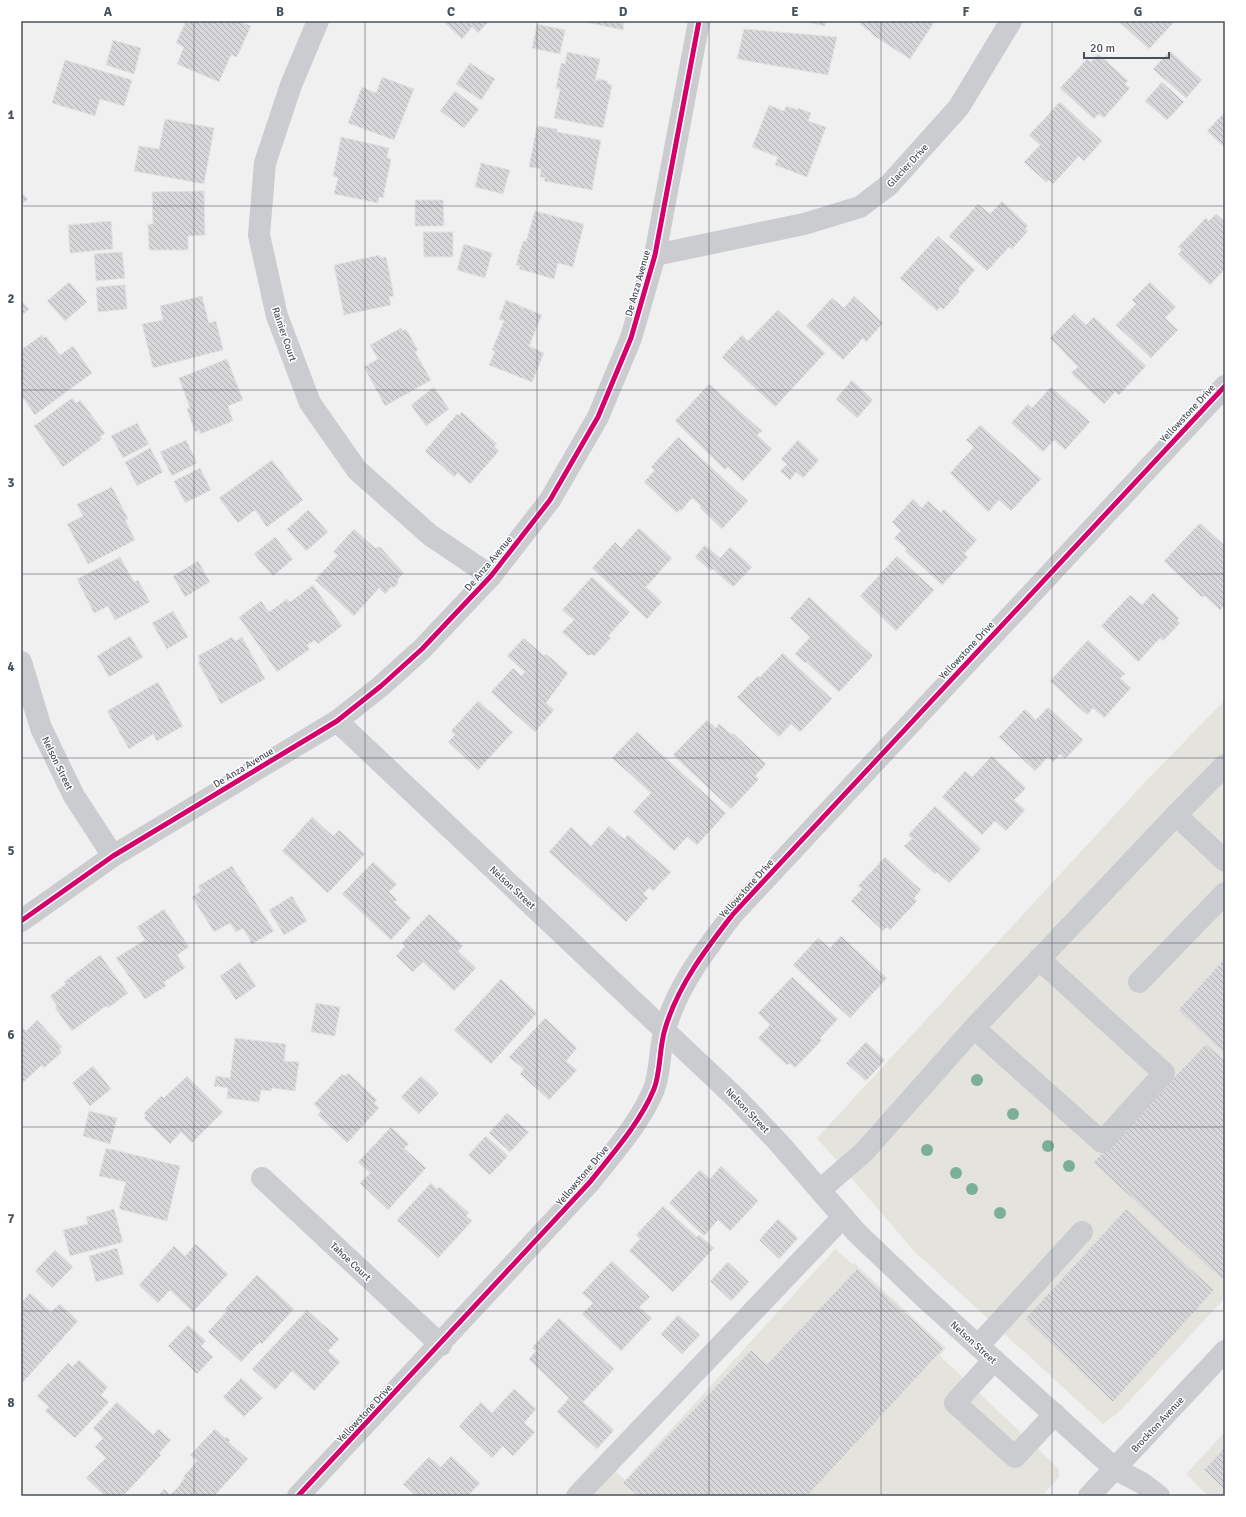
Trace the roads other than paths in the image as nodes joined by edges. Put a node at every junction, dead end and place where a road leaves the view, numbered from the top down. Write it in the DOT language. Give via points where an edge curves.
graph roads {
  1 [pos="318,21"];
  2 [pos="699,21"];
  3 [pos="1011,21"];
  4 [pos="655,255"];
  5 [pos="1225,386"];
  6 [pos="491,576"];
  7 [pos="21,662"];
  8 [pos="337,721"];
  9 [pos="1225,765"];
  10 [pos="1176,815"];
  11 [pos="113,856"];
  12 [pos="1225,861"];
  13 [pos="1225,893"];
  14 [pos="21,921"];
  15 [pos="1039,959"];
  16 [pos="1140,982"];
  17 [pos="974,1028"];
  18 [pos="665,1029"];
  19 [pos="262,1178"];
  20 [pos="820,1190"];
  21 [pos="843,1217"];
  22 [pos="1082,1232"];
  23 [pos="441,1345"];
  24 [pos="978,1346"];
  25 [pos="1225,1351"];
  26 [pos="994,1360"];
  27 [pos="1055,1414"];
  28 [pos="1115,1469"];
  29 [pos="298,1496"];
  30 [pos="577,1496"];
  31 [pos="1089,1496"];
  32 [pos="1159,1496"];
  1 -- 6 [label="street, Rainier Court" via="291,85 266,163 259,236 277,316 310,403 358,470 430,535"];
  2 -- 4 [label="street, De Anza Avenue"];
  3 -- 4 [label="street, Glacier Drive" via="959,107 889,185 860,207 804,224"];
  4 -- 6 [label="street, De Anza Avenue" via="631,338 598,417 550,500"];
  5 -- 18 [label="street, Yellowstone Drive" via="733,914 701,955 680,993"];
  6 -- 8 [label="street, De Anza Avenue" via="422,649"];
  7 -- 11 [label="street, Nelson Street" via="41,728 74,796"];
  8 -- 11 [label="street, De Anza Avenue"];
  8 -- 18 [label="street, Nelson Street"];
  9 -- 10 [label="street"];
  10 -- 12 [label="street"];
  10 -- 15 [label="street"];
  11 -- 14 [label="street, De Anza Avenue"];
  13 -- 16 [label="street"];
  15 -- 17 [label="street"];
  15 -- 17 [label="street" via="1164,1072 1102,1142"];
  17 -- 20 [label="street" via="864,1152"];
  18 -- 20 [label="street, Nelson Street" via="737,1099"];
  18 -- 23 [label="street, Yellowstone Drive" via="654,1088 640,1115 590,1182"];
  19 -- 23 [label="street, Tahoe Court"];
  20 -- 21 [label="street, Nelson Street"];
  21 -- 24 [label="street, Nelson Street"];
  21 -- 30 [label="street"];
  22 -- 24 [label="street"];
  23 -- 29 [label="street, Yellowstone Drive"];
  24 -- 26 [label="street, Nelson Street"];
  25 -- 28 [label="street, Brockton Avenue"];
  26 -- 27 [label="street, Nelson Street"];
  26 -- 27 [label="street" via="956,1403 1015,1457"];
  27 -- 28 [label="street, Nelson Street"];
  28 -- 31 [label="street, Brockton Avenue"];
  28 -- 32 [label="street, Nelson Street" via="1142,1483"];
}
